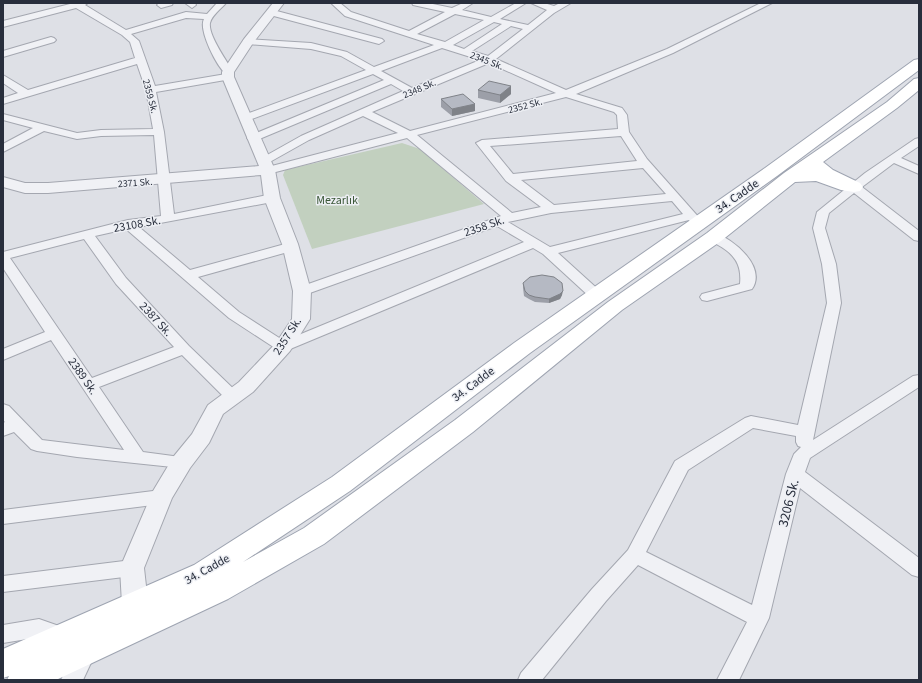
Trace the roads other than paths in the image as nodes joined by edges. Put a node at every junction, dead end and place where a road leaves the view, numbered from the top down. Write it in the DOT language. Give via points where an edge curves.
graph roads {
  1 [pos="222,3"];
  2 [pos="335,3"];
  3 [pos="416,3"];
  4 [pos="522,3"];
  5 [pos="535,3"];
  6 [pos="567,3"];
  7 [pos="768,3"];
  8 [pos="81,4"];
  9 [pos="462,5"];
  10 [pos="276,8"];
  11 [pos="554,9"];
  12 [pos="209,17"];
  13 [pos="492,20"];
  14 [pos="6,22"];
  15 [pos="508,24"];
  16 [pos="531,28"];
  17 [pos="125,33"];
  18 [pos="407,33"];
  19 [pos="385,38"];
  20 [pos="52,40"];
  21 [pos="248,41"];
  22 [pos="443,45"];
  23 [pos="465,52"];
  24 [pos="3,54"];
  25 [pos="344,54"];
  26 [pos="140,60"];
  27 [pos="489,60"];
  28 [pos="919,63"];
  29 [pos="374,71"];
  30 [pos="228,74"];
  31 [pos="3,78"];
  32 [pos="393,80"];
  33 [pos="919,82"];
  34 [pos="152,90"];
  35 [pos="412,92"];
  36 [pos="26,94"];
  37 [pos="566,94"];
  38 [pos="3,101"];
  39 [pos="364,112"];
  40 [pos="3,117"];
  41 [pos="245,118"];
  42 [pos="41,128"];
  43 [pos="160,132"];
  44 [pos="624,132"];
  45 [pos="410,135"];
  46 [pos="253,138"];
  47 [pos="919,141"];
  48 [pos="3,149"];
  49 [pos="893,159"];
  50 [pos="645,164"];
  51 [pos="266,166"];
  52 [pos="818,170"];
  53 [pos="919,170"];
  54 [pos="510,178"];
  55 [pos="164,180"];
  56 [pos="3,182"];
  57 [pos="854,187"];
  58 [pos="674,197"];
  59 [pos="272,198"];
  60 [pos="551,209"];
  61 [pos="510,217"];
  62 [pos="168,219"];
  63 [pos="497,221"];
  64 [pos="128,224"];
  65 [pos="701,225"];
  66 [pos="87,234"];
  67 [pos="919,237"];
  68 [pos="534,243"];
  69 [pos="290,247"];
  70 [pos="548,251"];
  71 [pos="3,257"];
  72 [pos="188,275"];
  73 [pos="302,291"];
  74 [pos="596,295"];
  75 [pos="707,297"];
  76 [pos="53,334"];
  77 [pos="283,347"];
  78 [pos="184,349"];
  79 [pos="3,355"];
  80 [pos="919,380"];
  81 [pos="89,385"];
  82 [pos="233,396"];
  83 [pos="3,410"];
  84 [pos="10,427"];
  85 [pos="805,432"];
  86 [pos="803,454"];
  87 [pos="136,456"];
  88 [pos="182,462"];
  89 [pos="795,474"];
  90 [pos="161,497"];
  91 [pos="3,517"];
  92 [pos="635,555"];
  93 [pos="132,568"];
  94 [pos="919,569"];
  95 [pos="3,584"];
  96 [pos="135,604"];
  97 [pos="759,618"];
  98 [pos="3,634"];
  99 [pos="54,642"];
  100 [pos="86,652"];
  101 [pos="3,664"];
  102 [pos="23,680"];
  103 [pos="72,680"];
  104 [pos="529,680"];
  105 [pos="728,680"];
  1 -- 12 [label="street"];
  2 -- 18 [label="street, 2345 Sk." via="348,14"];
  3 -- 9 [label="street"];
  4 -- 13 [label="street"];
  5 -- 11 [label="street"];
  6 -- 11 [label="street, 2348 Sk."];
  7 -- 37 [label="street, 2352 Sk." via="670,51"];
  8 -- 14 [label="street"];
  8 -- 17 [label="street, 2359 Sk."];
  9 -- 13 [label="street"];
  9 -- 18 [label="street"];
  10 -- 19 [label="street"];
  10 -- 21 [label="street"];
  11 -- 16 [label="street, 2348 Sk."];
  12 -- 17 [label="street" via="186,15"];
  12 -- 30 [label="street" via="205,25 206,32"];
  13 -- 15 [label="street"];
  13 -- 22 [label="street"];
  15 -- 16 [label="street"];
  15 -- 23 [label="street"];
  16 -- 27 [label="street, 2348 Sk."];
  17 -- 26 [label="street, 2359 Sk." via="134,41"];
  18 -- 19 [label="street"];
  18 -- 22 [label="street, 2345 Sk."];
  19 -- 25 [label="street"];
  20 -- 24 [label="street"];
  21 -- 25 [label="street" via="311,46"];
  21 -- 30 [label="street"];
  22 -- 23 [label="street, 2345 Sk."];
  22 -- 29 [label="street"];
  23 -- 27 [label="street, 2345 Sk."];
  25 -- 29 [label="street"];
  26 -- 34 [label="street, 2359 Sk."];
  26 -- 36 [label="street"];
  27 -- 35 [label="street, 2348 Sk."];
  27 -- 37 [label="street, 2345 Sk."];
  28 -- 65 [label="main road, 34. Cadde"];
  29 -- 32 [label="street"];
  29 -- 41 [label="street"];
  30 -- 34 [label="street"];
  30 -- 41 [label="street, 2357 Sk."];
  31 -- 36 [label="street"];
  32 -- 35 [label="street"];
  32 -- 46 [label="street"];
  33 -- 52 [label="main road, 34. Cadde"];
  34 -- 43 [label="street, 2359 Sk."];
  35 -- 39 [label="street, 2348 Sk."];
  36 -- 38 [label="street"];
  37 -- 44 [label="street, 2345 Sk." via="618,110 622,115"];
  37 -- 45 [label="street, 2352 Sk."];
  39 -- 45 [label="street"];
  39 -- 51 [label="street, 2348 Sk." via="305,138"];
  40 -- 42 [label="street"];
  41 -- 46 [label="street, 2357 Sk."];
  42 -- 43 [label="street" via="77,136"];
  42 -- 48 [label="street"];
  43 -- 55 [label="street, 2359 Sk."];
  44 -- 50 [label="street"];
  44 -- 54 [label="street" via="482,143"];
  45 -- 51 [label="street, 2352 Sk."];
  45 -- 61 [label="street"];
  46 -- 51 [label="street, 2357 Sk."];
  47 -- 49 [label="street, 3206 Sk."];
  49 -- 53 [label="street"];
  49 -- 57 [label="street, 3206 Sk."];
  50 -- 54 [label="street"];
  50 -- 58 [label="street"];
  51 -- 55 [label="street, 2371 Sk."];
  51 -- 59 [label="street, 2357 Sk."];
  52 -- 57 [label="main road" via="841,185"];
  52 -- 65 [label="main road, 34. Cadde" via="790,177"];
  54 -- 60 [label="street"];
  55 -- 56 [label="street, 2371 Sk." via="48,188 25,188"];
  55 -- 62 [label="street, 2359 Sk."];
  57 -- 67 [label="street"];
  57 -- 85 [label="street, 3206 Sk." via="823,212 820,223 834,303"];
  58 -- 60 [label="street, 2358 Sk."];
  58 -- 65 [label="street"];
  59 -- 62 [label="street, 23108 Sk."];
  59 -- 69 [label="street, 2357 Sk."];
  60 -- 61 [label="street, 2358 Sk."];
  61 -- 63 [label="street, 2358 Sk."];
  62 -- 64 [label="street, 23108 Sk."];
  63 -- 68 [label="street"];
  63 -- 73 [label="street, 2358 Sk."];
  64 -- 66 [label="street, 23108 Sk."];
  64 -- 72 [label="street"];
  65 -- 70 [label="street"];
  65 -- 74 [label="main road, 34. Cadde"];
  65 -- 75 [label="street" via="733,248 746,262 749,275 747,286"];
  65 -- 100 [label="main road, 34. Cadde" via="615,306 464,426 314,536 218,590"];
  66 -- 71 [label="street, 23108 Sk."];
  66 -- 78 [label="street, 2387 Sk." via="121,281"];
  68 -- 70 [label="street"];
  68 -- 77 [label="street"];
  69 -- 72 [label="street"];
  69 -- 73 [label="street, 2357 Sk."];
  70 -- 74 [label="street"];
  71 -- 76 [label="street, 2389 Sk."];
  72 -- 77 [label="street" via="234,315"];
  73 -- 77 [label="street, 2357 Sk." via="301,319"];
  74 -- 96 [label="main road, 34. Cadde" via="341,484 204,573"];
  76 -- 79 [label="street"];
  76 -- 81 [label="street, 2389 Sk."];
  77 -- 82 [label="street, 2357 Sk." via="246,387"];
  78 -- 81 [label="street"];
  78 -- 82 [label="street, 2387 Sk."];
  80 -- 86 [label="street"];
  81 -- 87 [label="street, 2389 Sk."];
  82 -- 88 [label="street, 2357 Sk." via="215,410 201,438"];
  83 -- 84 [label="street"];
  84 -- 87 [label="street" via="37,445"];
  85 -- 86 [label="street, 3206 Sk."];
  85 -- 92 [label="street" via="750,422 681,466"];
  86 -- 89 [label="street, 3206 Sk."];
  87 -- 88 [label="street"];
  88 -- 90 [label="street, 2357 Sk."];
  89 -- 94 [label="street"];
  89 -- 97 [label="street, 3206 Sk."];
  90 -- 91 [label="street"];
  90 -- 93 [label="street, 2357 Sk."];
  92 -- 97 [label="street"];
  92 -- 104 [label="street" via="599,594"];
  93 -- 95 [label="street"];
  93 -- 96 [label="street, 2357 Sk."];
  96 -- 99 [label="main road, 34. Cadde"];
  97 -- 105 [label="street, 3206 Sk."];
  98 -- 99 [label="street" via="39,628 52,632"];
  99 -- 101 [label="main road, 34. Cadde"];
  100 -- 102 [label="main road, 34. Cadde"];
  100 -- 103 [label="street"];
}
